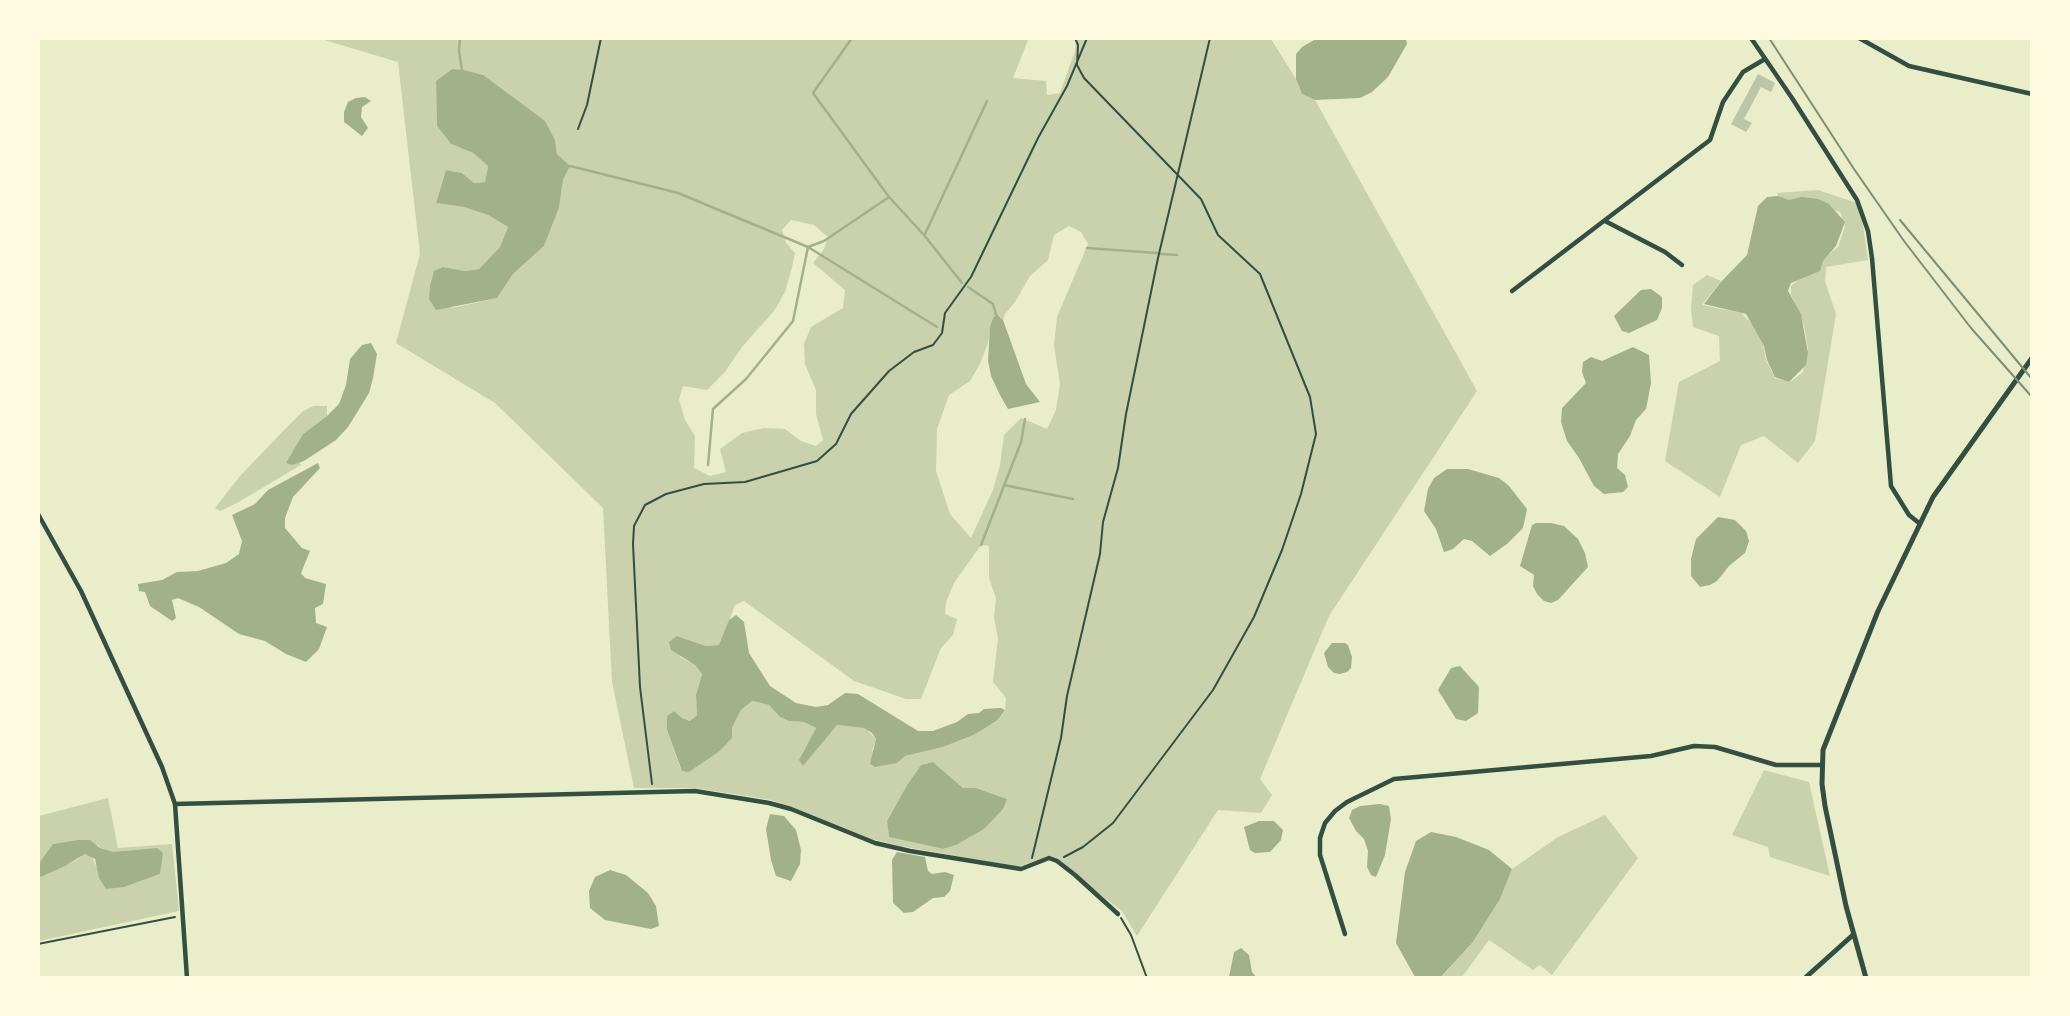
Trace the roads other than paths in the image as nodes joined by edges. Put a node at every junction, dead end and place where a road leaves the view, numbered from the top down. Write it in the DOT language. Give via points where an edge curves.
graph roads {
  1 [pos="1751,38"];
  2 [pos="1859,38"];
  3 [pos="1765,59"];
  4 [pos="2032,94"];
  5 [pos="1605,221"];
  6 [pos="1682,265"];
  7 [pos="1512,291"];
  8 [pos="2031,358"];
  9 [pos="38,514"];
  10 [pos="1919,523"];
  11 [pos="1821,765"];
  12 [pos="175,804"];
  13 [pos="1118,914"];
  14 [pos="1345,934"];
  15 [pos="1854,934"];
  16 [pos="187,978"];
  17 [pos="1805,978"];
  18 [pos="1866,978"];
  1 -- 3 [label="street"];
  2 -- 4 [label="street" via="1909,66"];
  3 -- 5 [label="street" via="1742,72 1723,102 1710,140"];
  3 -- 10 [label="street" via="1857,200 1868,231 1891,486"];
  5 -- 6 [label="street"];
  5 -- 7 [label="street"];
  8 -- 10 [label="street" via="1945,478"];
  9 -- 12 [label="street" via="81,591"];
  10 -- 11 [label="street" via="1878,611 1830,730"];
  11 -- 14 [label="street" via="1776,765 1715,747 1694,746 1651,756 1394,779 1347,802 1325,822 1320,855"];
  11 -- 15 [label="street" via="1825,806"];
  12 -- 13 [label="street" via="695,791 791,809 875,843 1021,869 1049,858"];
  12 -- 16 [label="street"];
  15 -- 17 [label="street"];
  15 -- 18 [label="street"];
}
